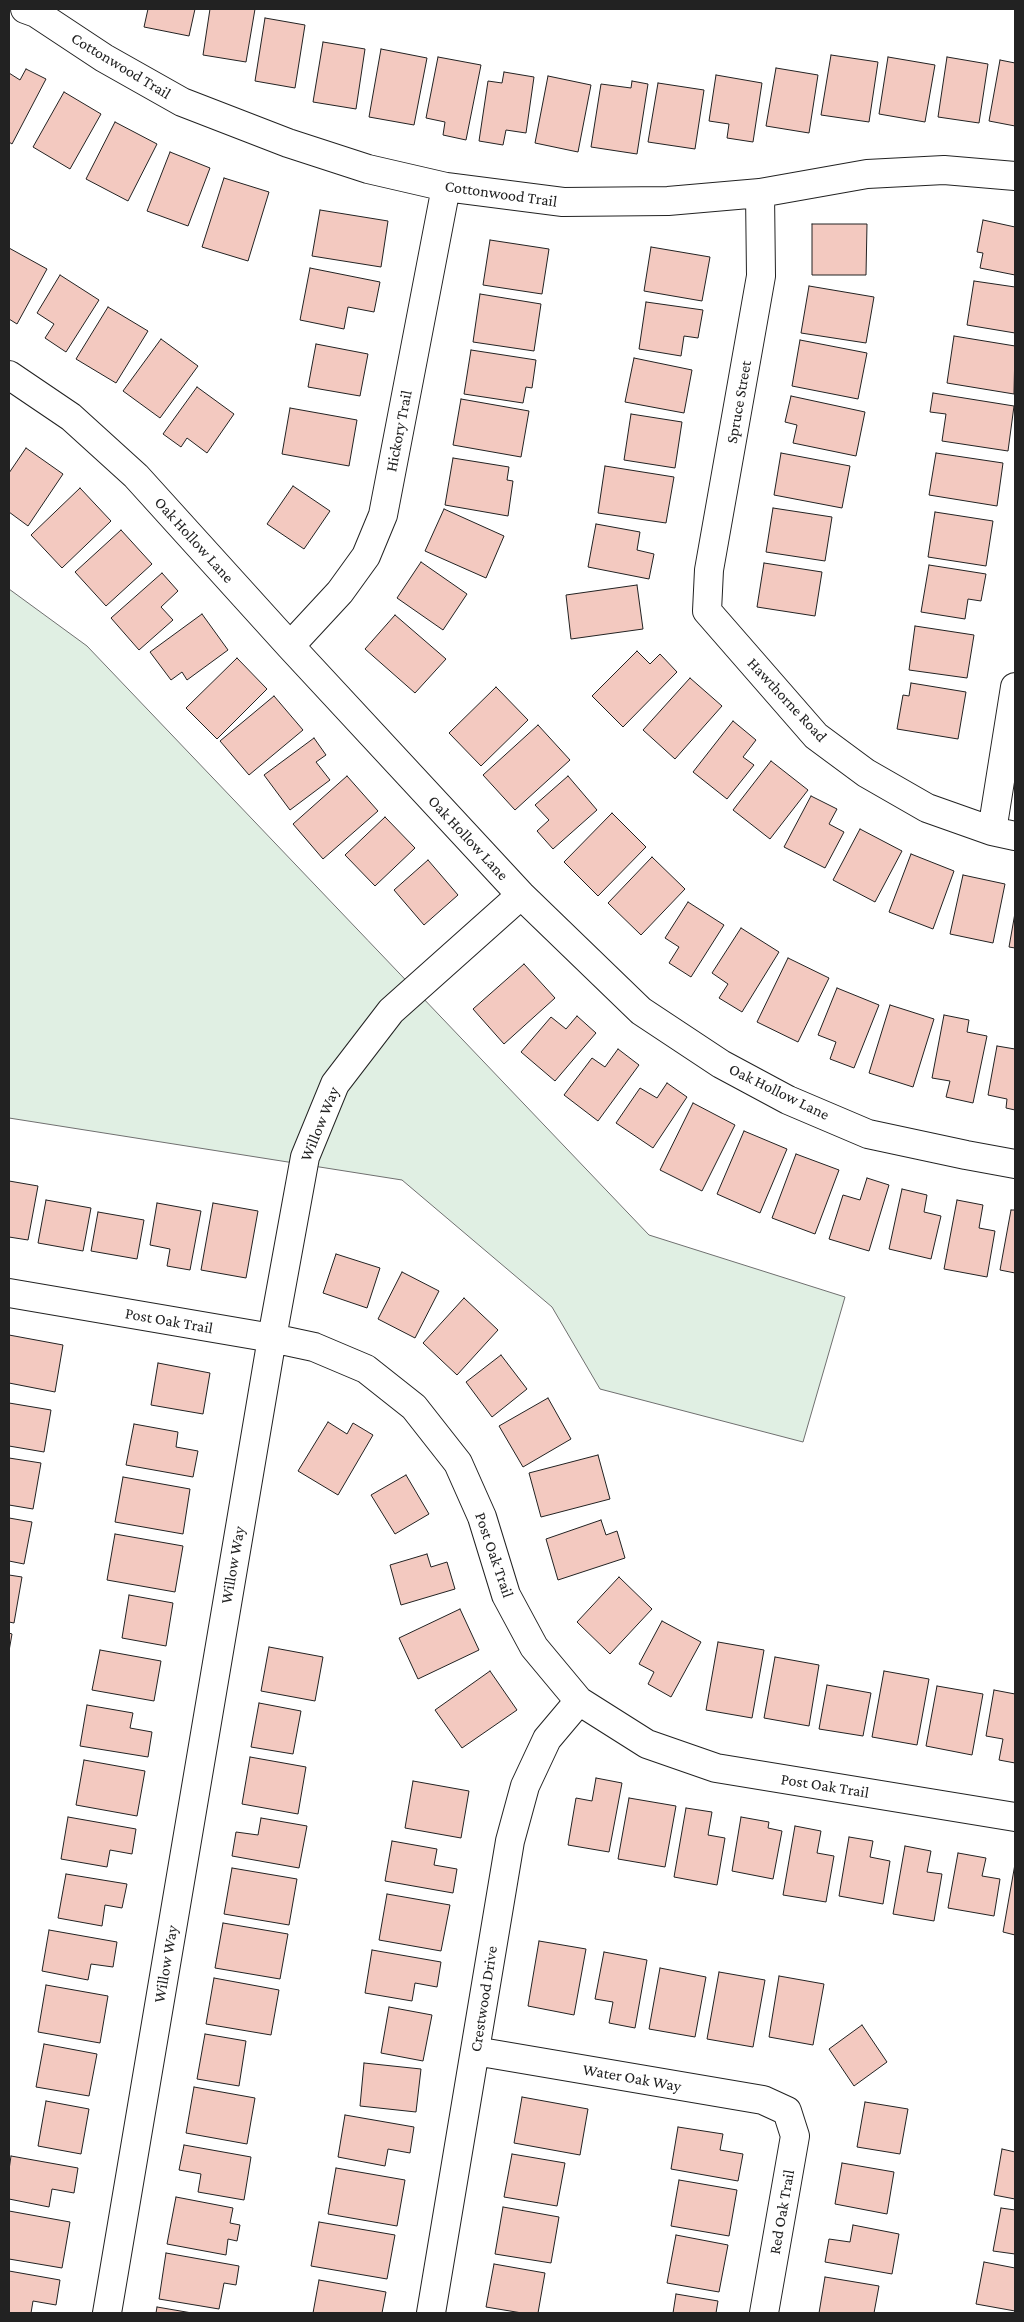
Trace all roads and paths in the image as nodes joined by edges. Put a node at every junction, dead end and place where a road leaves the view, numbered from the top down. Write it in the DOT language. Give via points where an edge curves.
graph roads {
  1 [pos="25,9"];
  2 [pos="1015,176"];
  3 [pos="446,187"];
  4 [pos="760,193"];
  5 [pos="9,375"];
  6 [pos="707,611"];
  7 [pos="290,646"];
  8 [pos="1015,687"];
  9 [pos="1003,833"];
  10 [pos="521,895"];
  11 [pos="1015,1164"];
  12 [pos="9,1293"];
  13 [pos="272,1338"];
  14 [pos="579,1701"];
  15 [pos="1015,1817"];
  16 [pos="475,2051"];
  17 [pos="787,2110"];
  18 [pos="107,2313"];
  19 [pos="431,2313"];
  20 [pos="764,2313"];
  1 -- 3 [label="street, Cottonwood Trail" via="182,102 288,143 368,169"];
  2 -- 4 [label="street, Cottonwood Trail" via="944,170 866,174"];
  3 -- 4 [label="street, Cottonwood Trail" via="563,202 668,201"];
  3 -- 7 [label="street, Hickory Trail" via="383,515 366,556 340,592"];
  4 -- 6 [label="street, Spruce Street" via="761,276 709,570"];
  5 -- 7 [label="street, Oak Hollow Lane" via="71,417 136,476"];
  6 -- 9 [label="street, Hawthorne Road" via="816,736 866,773 927,808"];
  7 -- 10 [label="street, Oak Hollow Lane"];
  8 -- 9 [label="street"];
  10 -- 11 [label="street, Oak Hollow Lane" via="641,1011 721,1064 788,1100 868,1134"];
  10 -- 13 [label="street, Willow Way" via="391,1011 335,1084 305,1157"];
  12 -- 13 [label="street, Post Oak Trail"];
  13 -- 14 [label="street, Post Oak Trail" via="314,1348 366,1369 414,1407 458,1463 482,1517 506,1595 534,1647"];
  13 -- 18 [label="street, Willow Way"];
  14 -- 15 [label="street, Post Oak Trail" via="647,1744 716,1768"];
  14 -- 16 [label="street, Crestwood Drive" via="547,1739 525,1786 510,1841"];
  16 -- 17 [label="street, Water Oak Way" via="763,2100"];
  16 -- 19 [label="street, Crestwood Drive"];
  17 -- 20 [label="street, Red Oak Trail" via="795,2136"];
}
